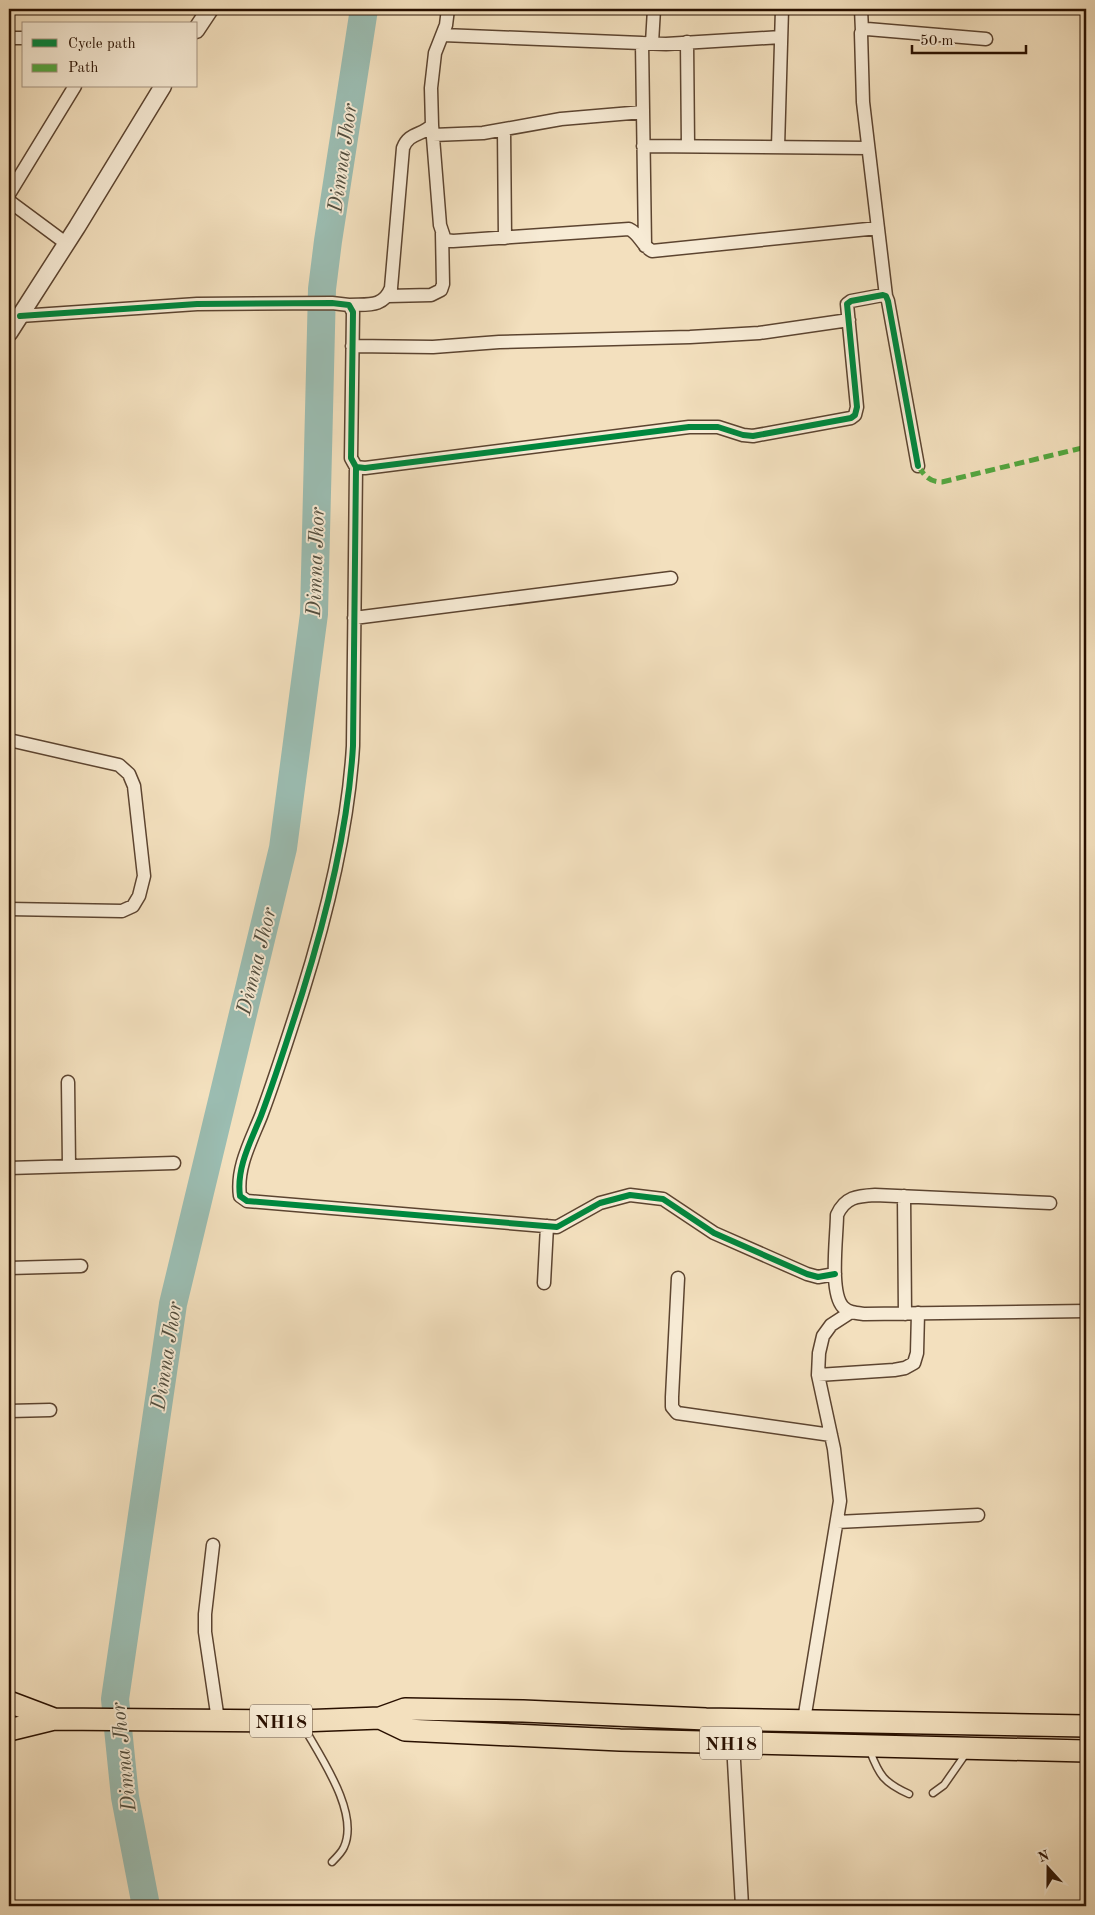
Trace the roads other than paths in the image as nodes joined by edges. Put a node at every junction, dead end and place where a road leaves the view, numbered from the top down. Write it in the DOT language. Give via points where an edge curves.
graph roads {
  1 [pos="210,9"];
  2 [pos="448,9"];
  3 [pos="654,9"];
  4 [pos="782,9"];
  5 [pos="861,9"];
  6 [pos="198,27"];
  7 [pos="862,31"];
  8 [pos="442,35"];
  9 [pos="781,37"];
  10 [pos="9,38"];
  11 [pos="22,38"];
  12 [pos="986,39"];
  13 [pos="687,42"];
  14 [pos="647,43"];
  15 [pos="74,88"];
  16 [pos="162,88"];
  17 [pos="643,112"];
  18 [pos="432,130"];
  19 [pos="504,130"];
  20 [pos="644,146"];
  21 [pos="688,146"];
  22 [pos="778,147"];
  23 [pos="868,148"];
  24 [pos="9,194"];
  25 [pos="9,200"];
  26 [pos="878,228"];
  27 [pos="442,233"];
  28 [pos="505,238"];
  29 [pos="67,244"];
  30 [pos="645,247"];
  31 [pos="388,296"];
  32 [pos="886,296"];
  33 [pos="349,305"];
  34 [pos="20,316"];
  35 [pos="848,320"];
  36 [pos="9,333"];
  37 [pos="352,346"];
  38 [pos="918,466"];
  39 [pos="356,467"];
  40 [pos="671,578"];
  41 [pos="354,618"];
  42 [pos="9,740"];
  43 [pos="9,909"];
  44 [pos="68,1082"];
  45 [pos="174,1163"];
  46 [pos="69,1166"];
  47 [pos="9,1168"];
  48 [pos="904,1196"];
  49 [pos="1050,1203"];
  50 [pos="547,1226"];
  51 [pos="81,1266"];
  52 [pos="9,1268"];
  53 [pos="836,1274"];
  54 [pos="678,1278"];
  55 [pos="544,1283"];
  56 [pos="1086,1310"];
  57 [pos="851,1312"];
  58 [pos="911,1314"];
  59 [pos="818,1375"];
  60 [pos="50,1410"];
  61 [pos="9,1411"];
  62 [pos="831,1435"];
  63 [pos="978,1515"];
  64 [pos="838,1522"];
  65 [pos="213,1545"];
  66 [pos="9,1702"];
  67 [pos="380,1718"];
  68 [pos="54,1719"];
  69 [pos="218,1720"];
  70 [pos="804,1720"];
  71 [pos="300,1721"];
  72 [pos="918,1722"];
  73 [pos="1086,1726"];
  74 [pos="9,1730"];
  75 [pos="733,1743"];
  76 [pos="868,1747"];
  77 [pos="917,1748"];
  78 [pos="969,1749"];
  79 [pos="1086,1751"];
  80 [pos="933,1793"];
  81 [pos="909,1794"];
  82 [pos="332,1862"];
  83 [pos="742,1906"];
  1 -- 6 [label="street"];
  2 -- 8 [label="street"];
  3 -- 14 [label="street"];
  4 -- 9 [label="street"];
  5 -- 7 [label="street"];
  7 -- 12 [label="street" via="868,28"];
  7 -- 23 [label="street" via="862,85"];
  8 -- 14 [label="street"];
  8 -- 18 [label="street" via="432,75"];
  9 -- 13 [label="street"];
  9 -- 22 [label="street"];
  10 -- 11 [label="street"];
  13 -- 14 [label="street"];
  13 -- 21 [label="street"];
  14 -- 17 [label="street"];
  15 -- 24 [label="street"];
  16 -- 29 [label="street"];
  17 -- 19 [label="street" via="562,118"];
  17 -- 20 [label="street"];
  18 -- 19 [label="street" via="483,133"];
  18 -- 27 [label="street"];
  18 -- 31 [label="street" via="412,136 403,148"];
  19 -- 28 [label="street"];
  20 -- 21 [label="street"];
  20 -- 30 [label="street"];
  21 -- 22 [label="street"];
  22 -- 23 [label="street"];
  23 -- 26 [label="street"];
  25 -- 29 [label="street"];
  26 -- 30 [label="street" via="652,251"];
  26 -- 32 [label="street"];
  27 -- 28 [label="street" via="445,240 453,241"];
  27 -- 31 [label="street" via="441,290 431,295"];
  28 -- 30 [label="street" via="629,229 636,233"];
  29 -- 34 [label="street"];
  31 -- 33 [label="street" via="376,303"];
  32 -- 35 [label="street" via="849,302"];
  32 -- 38 [label="street"];
  33 -- 34 [label="street" via="197,304"];
  33 -- 37 [label="street" via="352,309"];
  34 -- 36 [label="street"];
  35 -- 37 [label="street" via="759,333 690,337 433,347"];
  35 -- 39 [label="street" via="856,407 855,415 845,420 753,436 718,427 682,427"];
  37 -- 39 [label="street" via="351,458"];
  39 -- 41 [label="street"];
  40 -- 41 [label="street"];
  41 -- 50 [label="street" via="351,776 327,908 302,994 240,1171 240,1196 247,1201"];
  42 -- 43 [label="street" via="119,765 129,774 138,807 144,876 133,906 122,911"];
  44 -- 46 [label="street"];
  45 -- 46 [label="street"];
  46 -- 47 [label="street"];
  48 -- 49 [label="street"];
  48 -- 53 [label="street" via="859,1196 841,1206 837,1215"];
  48 -- 58 [label="street"];
  50 -- 53 [label="street" via="556,1227 600,1203 630,1195 663,1199 714,1233 807,1274 818,1277"];
  50 -- 55 [label="street"];
  51 -- 52 [label="street"];
  53 -- 57 [label="street" via="837,1296 842,1306"];
  54 -- 62 [label="street" via="672,1397 672,1407 677,1413"];
  56 -- 58 [label="street"];
  57 -- 58 [label="street"];
  57 -- 59 [label="street" via="830,1325 823,1336"];
  58 -- 59 [label="street" via="917,1353 914,1363 894,1370"];
  59 -- 62 [label="street"];
  60 -- 61 [label="street"];
  62 -- 64 [label="street" via="838,1475"];
  63 -- 64 [label="street"];
  64 -- 70 [label="street"];
  65 -- 69 [label="street" via="205,1632"];
  66 -- 68 [label="highway, NH18"];
  67 -- 70 [label="highway, NH18" via="405,1708"];
  67 -- 71 [label="highway, NH18"];
  67 -- 75 [label="highway, NH18" via="404,1730"];
  68 -- 69 [label="highway, NH18"];
  68 -- 74 [label="highway, NH18"];
  69 -- 71 [label="highway, NH18"];
  70 -- 72 [label="highway, NH18"];
  71 -- 82 [label="lane" via="342,1798 347,1816 344,1847"];
  72 -- 73 [label="highway, NH18"];
  72 -- 77 [label="highway"];
  75 -- 76 [label="highway, NH18"];
  75 -- 83 [label="street"];
  76 -- 77 [label="highway, NH18"];
  76 -- 81 [label="lane" via="885,1781"];
  77 -- 78 [label="highway, NH18"];
  78 -- 79 [label="highway, NH18"];
  78 -- 80 [label="lane" via="944,1785"];
}
